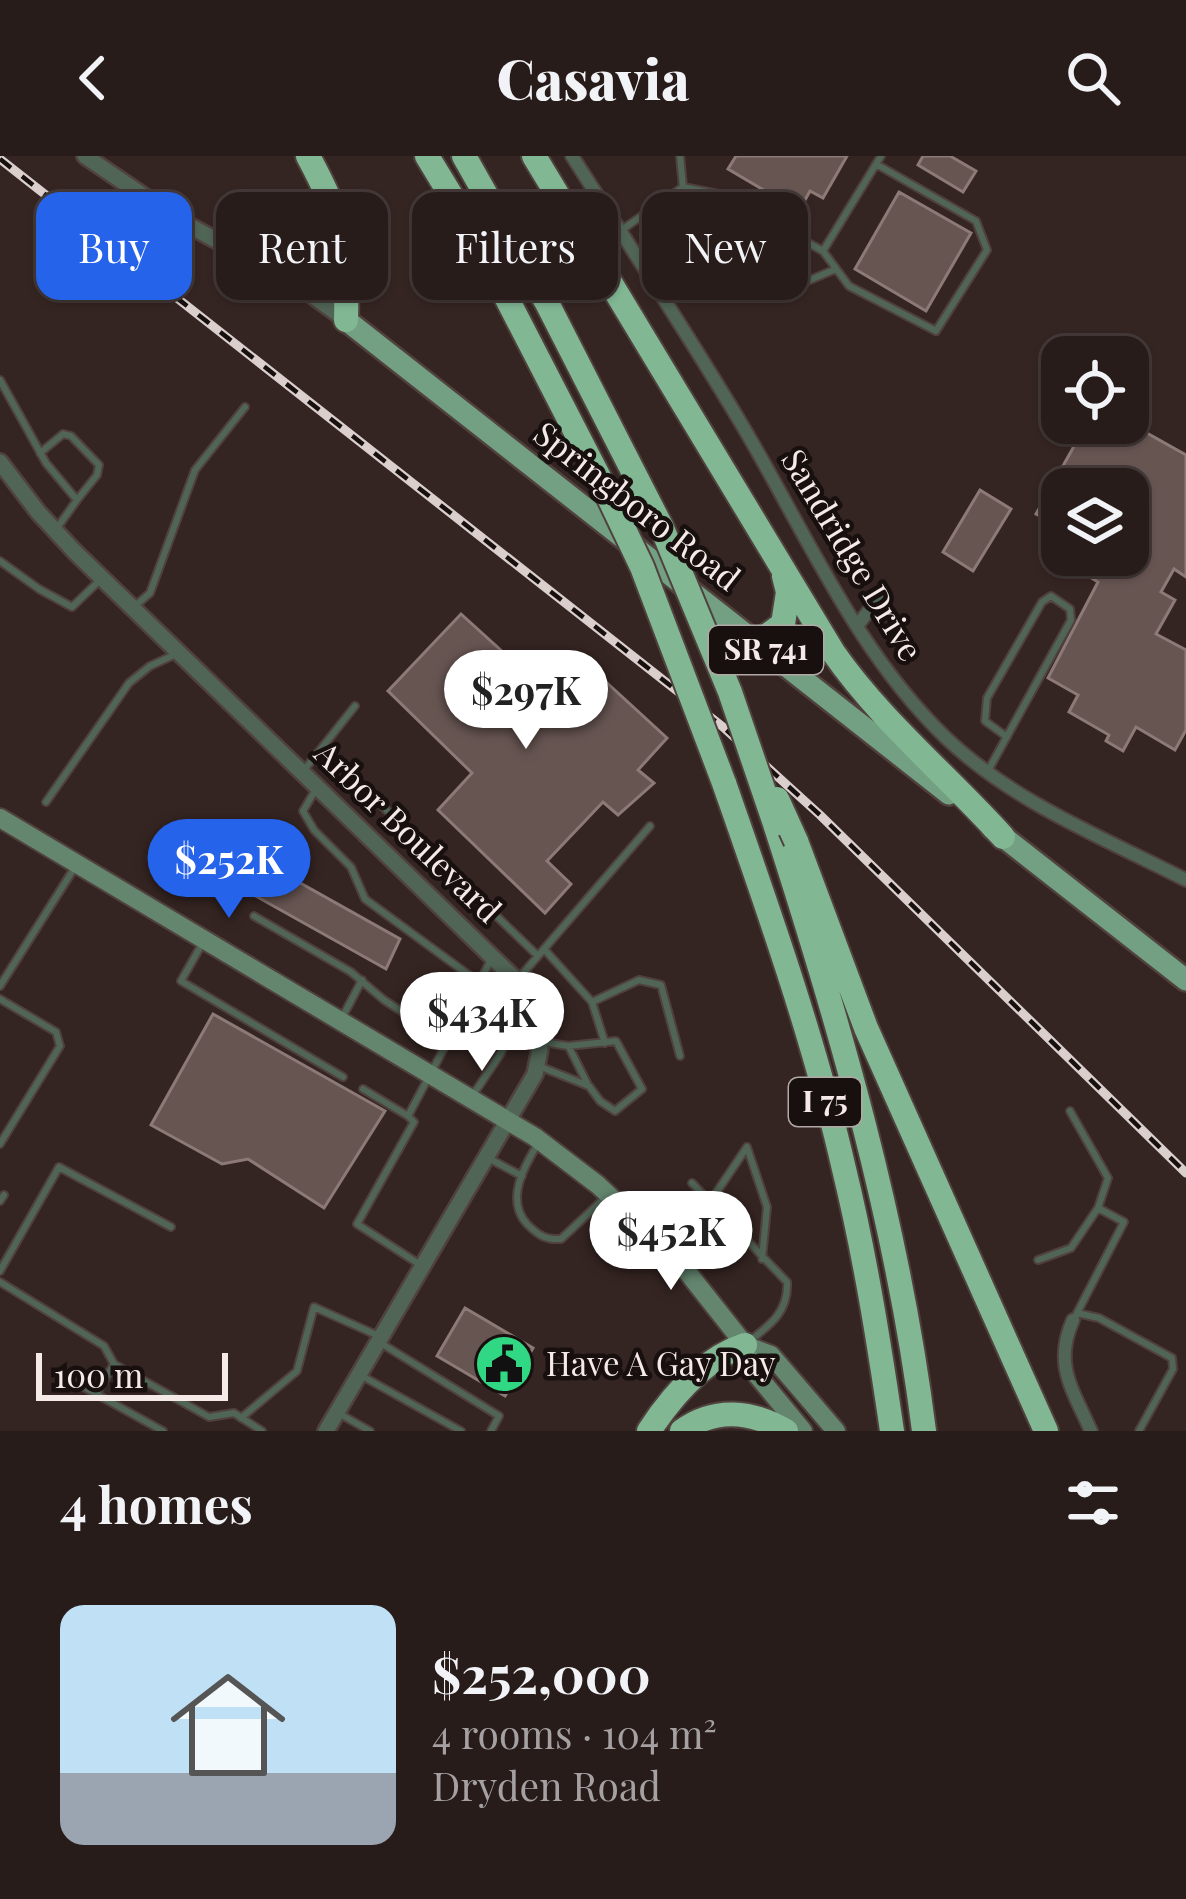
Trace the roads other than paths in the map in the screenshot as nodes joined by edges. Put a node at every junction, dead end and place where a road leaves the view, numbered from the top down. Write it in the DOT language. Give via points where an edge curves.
graph roads {
  1 [pos="85,156"];
  2 [pos="308,156"];
  3 [pos="427,156"];
  4 [pos="464,156"];
  5 [pos="534,156"];
  6 [pos="572,156"];
  7 [pos="680,156"];
  8 [pos="878,160"];
  9 [pos="682,187"];
  10 [pos="704,191"];
  11 [pos="325,192"];
  12 [pos="620,231"];
  13 [pos="216,239"];
  14 [pos="824,251"];
  15 [pos="836,269"];
  16 [pos="317,300"];
  17 [pos="347,300"];
  18 [pos="346,320"];
  19 [pos="0,380"];
  20 [pos="245,406"];
  21 [pos="40,453"];
  22 [pos="1,468"];
  23 [pos="77,500"];
  24 [pos="55,531"];
  25 [pos="0,561"];
  26 [pos="779,563"];
  27 [pos="101,578"];
  28 [pos="880,596"];
  29 [pos="132,609"];
  30 [pos="856,626"];
  31 [pos="757,643"];
  32 [pos="178,653"];
  33 [pos="730,692"];
  34 [pos="355,706"];
  35 [pos="1007,737"];
  36 [pos="322,748"];
  37 [pos="303,772"];
  38 [pos="988,772"];
  39 [pos="318,786"];
  40 [pos="46,802"];
  41 [pos="0,818"];
  42 [pos="650,826"];
  43 [pos="1003,837"];
  44 [pos="77,864"];
  45 [pos="1186,880"];
  46 [pos="254,916"];
  47 [pos="205,938"];
  48 [pos="541,952"];
  49 [pos="493,957"];
  50 [pos="362,980"];
  51 [pos="1186,980"];
  52 [pos="477,981"];
  53 [pos="516,981"];
  54 [pos="0,986"];
  55 [pos="0,999"];
  56 [pos="592,1002"];
  57 [pos="533,1008"];
  58 [pos="341,1019"];
  59 [pos="447,1041"];
  60 [pos="540,1042"];
  61 [pos="605,1043"];
  62 [pos="568,1046"];
  63 [pos="680,1056"];
  64 [pos="538,1066"];
  65 [pos="428,1074"];
  66 [pos="343,1077"];
  67 [pos="589,1086"];
  68 [pos="363,1089"];
  69 [pos="470,1099"];
  70 [pos="1070,1111"];
  71 [pos="409,1117"];
  72 [pos="507,1120"];
  73 [pos="540,1141"];
  74 [pos="0,1144"];
  75 [pos="486,1156"];
  76 [pos="522,1176"];
  77 [pos="692,1183"];
  78 [pos="608,1194"];
  79 [pos="710,1202"];
  80 [pos="1098,1208"];
  81 [pos="171,1227"];
  82 [pos="762,1259"];
  83 [pos="1038,1259"];
  84 [pos="422,1266"];
  85 [pos="0,1271"];
  86 [pos="0,1282"];
  87 [pos="1075,1317"];
  88 [pos="379,1340"];
  89 [pos="745,1345"];
  90 [pos="114,1364"];
  91 [pos="1172,1364"];
  92 [pos="1186,1371"];
  93 [pos="359,1374"];
  94 [pos="62,1375"];
  95 [pos="96,1394"];
  96 [pos="337,1412"];
  97 [pos="241,1418"];
  98 [pos="163,1431"];
  99 [pos="262,1431"];
  100 [pos="326,1431"];
  101 [pos="370,1431"];
  102 [pos="461,1431"];
  103 [pos="491,1431"];
  104 [pos="649,1431"];
  105 [pos="668,1431"];
  106 [pos="682,1431"];
  107 [pos="786,1431"];
  108 [pos="803,1431"];
  109 [pos="836,1431"];
  110 [pos="892,1431"];
  111 [pos="924,1431"];
  112 [pos="1046,1431"];
  113 [pos="1091,1431"];
  114 [pos="1139,1431"];
  1 -- 13 [label="street, Springboro Road"];
  2 -- 11 [label="highway"];
  3 -- 110 [label="highway, I 75, bridge" via="642,567 724,783 843,1164"];
  4 -- 33 [label="highway, I 75, bridge" via="662,528"];
  5 -- 26 [label="highway"];
  6 -- 12 [label="street, Sandridge Drive"];
  7 -- 9 [label="lane"];
  8 -- 14 [label="lane"];
  8 -- 15 [label="lane" via="976,221 987,250 936,331 849,286"];
  9 -- 10 [label="lane"];
  9 -- 12 [label="lane"];
  10 -- 14 [label="lane"];
  10 -- 15 [label="lane" via="706,224 717,236 805,282"];
  12 -- 30 [label="street, Sandridge Drive"];
  14 -- 15 [label="lane"];
  16 -- 18 [label="street, Springboro Road"];
  17 -- 18 [label="highway"];
  18 -- 31 [label="main road, Springboro Road / SR 741"];
  19 -- 21 [label="lane"];
  20 -- 29 [label="lane" via="195,470 150,593"];
  21 -- 23 [label="lane"];
  21 -- 23 [label="lane" via="63,434 99,465"];
  22 -- 24 [label="street, Arbor Boulevard"];
  23 -- 24 [label="lane"];
  24 -- 27 [label="street, Arbor Boulevard"];
  25 -- 27 [label="lane" via="72,607"];
  26 -- 31 [label="highway" via="787,612"];
  26 -- 43 [label="highway" via="859,690"];
  27 -- 29 [label="street, Arbor Boulevard"];
  28 -- 30 [label="street"];
  29 -- 32 [label="street, Arbor Boulevard"];
  30 -- 38 [label="street, Sandridge Drive" via="921,712"];
  31 -- 43 [label="main road, Springboro Road / SR 741"];
  32 -- 37 [label="street, Arbor Boulevard"];
  32 -- 40 [label="lane" via="128,683"];
  33 -- 111 [label="highway, I 75, bridge" via="862,1116 907,1309"];
  33 -- 112 [label="highway, bridge" via="866,1028"];
  34 -- 36 [label="lane"];
  35 -- 35 [label="lane" via="1071,620 1060,598 1042,602 987,698 985,721"];
  35 -- 38 [label="lane"];
  36 -- 37 [label="lane"];
  36 -- 48 [label="lane"];
  37 -- 39 [label="street, Arbor Boulevard"];
  38 -- 45 [label="street, Sandridge Drive" via="1076,827"];
  39 -- 49 [label="street, Arbor Boulevard"];
  39 -- 52 [label="lane" via="303,811 351,867 364,899"];
  41 -- 44 [label="main road"];
  42 -- 48 [label="lane"];
  43 -- 51 [label="main road, Springboro Road / SR 741"];
  44 -- 47 [label="main road"];
  44 -- 54 [label="lane"];
  46 -- 50 [label="lane"];
  47 -- 58 [label="main road"];
  47 -- 66 [label="lane" via="181,981"];
  48 -- 53 [label="lane"];
  48 -- 56 [label="lane"];
  49 -- 52 [label="lane"];
  49 -- 53 [label="street, Arbor Boulevard"];
  50 -- 58 [label="lane"];
  50 -- 59 [label="lane"];
  52 -- 59 [label="lane"];
  53 -- 57 [label="street, Arbor Boulevard"];
  55 -- 74 [label="lane" via="56,1032 60,1046"];
  56 -- 61 [label="lane"];
  56 -- 63 [label="lane" via="638,980 661,985"];
  57 -- 60 [label="street, Arbor Boulevard"];
  57 -- 69 [label="lane" via="515,1022"];
  58 -- 65 [label="main road"];
  59 -- 65 [label="lane"];
  60 -- 62 [label="lane"];
  60 -- 64 [label="street, Arbor Boulevard"];
  61 -- 62 [label="lane"];
  61 -- 67 [label="lane" via="616,1041 642,1089 615,1111"];
  62 -- 67 [label="lane"];
  64 -- 67 [label="lane"];
  64 -- 72 [label="street, Arbor Boulevard"];
  65 -- 69 [label="main road"];
  65 -- 71 [label="lane"];
  68 -- 71 [label="lane"];
  69 -- 72 [label="main road"];
  70 -- 80 [label="lane" via="1108,1178"];
  71 -- 84 [label="lane" via="414,1122 357,1224"];
  72 -- 73 [label="main road"];
  72 -- 75 [label="street, Arbor Boulevard"];
  73 -- 76 [label="lane"];
  73 -- 78 [label="main road"];
  75 -- 76 [label="lane"];
  75 -- 84 [label="street, Arbor Boulevard"];
  76 -- 78 [label="lane" via="520,1216 548,1240 561,1239"];
  77 -- 79 [label="lane"];
  78 -- 89 [label="main road" via="677,1259"];
  79 -- 82 [label="lane"];
  79 -- 82 [label="lane" via="747,1148 767,1207"];
  80 -- 83 [label="lane" via="1071,1248"];
  80 -- 87 [label="lane" via="1124,1222"];
  81 -- 85 [label="lane" via="59,1167"];
  82 -- 89 [label="lane" via="787,1282 788,1294 779,1316"];
  84 -- 88 [label="street, Arbor Boulevard"];
  86 -- 90 [label="lane" via="104,1346"];
  87 -- 91 [label="lane" via="1099,1318"];
  87 -- 113 [label="street" via="1064,1370"];
  88 -- 93 [label="street, Arbor Boulevard"];
  88 -- 97 [label="lane" via="314,1307 297,1371"];
  88 -- 103 [label="lane" via="499,1416"];
  89 -- 104 [label="highway" via="722,1353"];
  89 -- 105 [label="highway"];
  89 -- 108 [label="main road" via="752,1370"];
  89 -- 109 [label="main road" via="772,1355"];
  90 -- 95 [label="lane"];
  90 -- 97 [label="lane" via="209,1417"];
  91 -- 92 [label="lane"];
  91 -- 114 [label="lane"];
  93 -- 96 [label="street, Arbor Boulevard"];
  93 -- 102 [label="lane"];
  94 -- 95 [label="lane"];
  95 -- 98 [label="lane"];
  96 -- 100 [label="street, Arbor Boulevard"];
  96 -- 101 [label="lane"];
  97 -- 99 [label="lane"];
  106 -- 107 [label="highway" via="712,1415 741,1414"];
}
